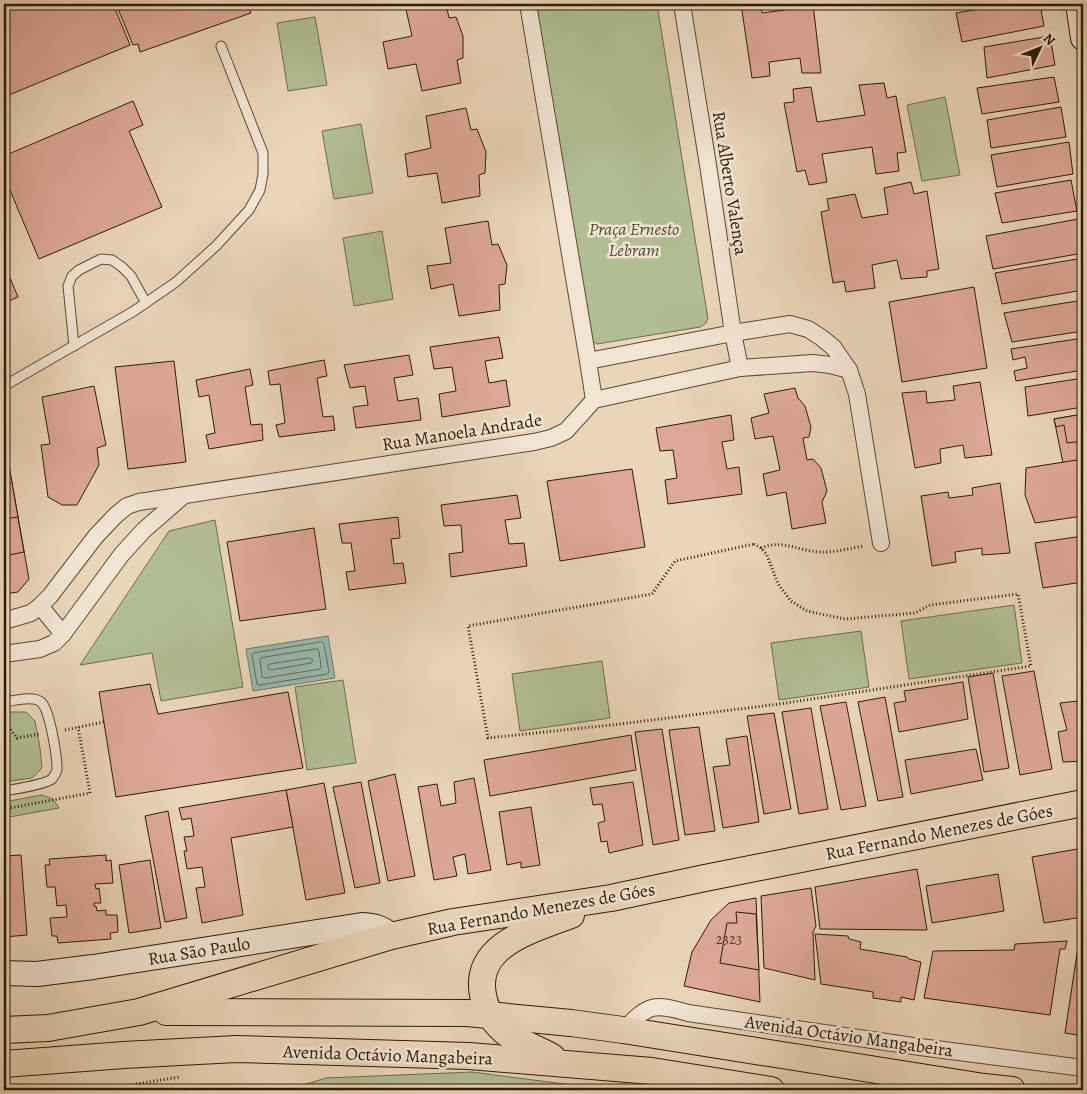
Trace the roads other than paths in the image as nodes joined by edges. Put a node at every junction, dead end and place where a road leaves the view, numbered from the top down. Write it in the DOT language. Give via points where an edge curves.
graph roads {
  1 [pos="528,4"];
  2 [pos="682,4"];
  3 [pos="1078,4"];
  4 [pos="1083,38"];
  5 [pos="221,46"];
  6 [pos="146,303"];
  7 [pos="733,333"];
  8 [pos="74,346"];
  9 [pos="588,361"];
  10 [pos="740,368"];
  11 [pos="849,370"];
  12 [pos="4,386"];
  13 [pos="594,400"];
  14 [pos="183,496"];
  15 [pos="881,543"];
  16 [pos="40,606"];
  17 [pos="4,621"];
  18 [pos="63,634"];
  19 [pos="4,654"];
  20 [pos="4,702"];
  21 [pos="4,791"];
  22 [pos="1083,803"];
  23 [pos="611,898"];
  24 [pos="391,936"];
  25 [pos="4,973"];
  26 [pos="139,1012"];
  27 [pos="491,1015"];
  28 [pos="4,1030"];
  29 [pos="623,1030"];
  30 [pos="4,1064"];
  31 [pos="560,1064"];
  32 [pos="1083,1068"];
  33 [pos="771,1090"];
  34 [pos="1012,1090"];
  1 -- 9 [label="street"];
  2 -- 7 [label="street, Rua Alberto Valença"];
  3 -- 4 [label="street"];
  5 -- 6 [label="lane" via="263,153 260,190 249,210 216,246 176,282"];
  6 -- 8 [label="lane"];
  6 -- 8 [label="lane" via="131,276 112,260 101,259 79,270 68,286"];
  7 -- 9 [label="street"];
  7 -- 10 [label="street, Rua Alberto Valença"];
  7 -- 11 [label="street" via="790,324 808,328 834,348"];
  8 -- 12 [label="lane"];
  9 -- 13 [label="street"];
  10 -- 11 [label="street" via="813,363"];
  10 -- 13 [label="street"];
  11 -- 15 [label="street" via="857,394"];
  13 -- 14 [label="street, Rua Manoela Andrade" via="566,431 534,442"];
  14 -- 16 [label="street, Rua Manoela Andrade" via="127,506 96,536"];
  14 -- 18 [label="street" via="122,554"];
  16 -- 17 [label="street, Rua Manoela Andrade" via="31,613"];
  16 -- 18 [label="street"];
  18 -- 19 [label="street" via="54,643 40,649"];
  20 -- 21 [label="lane" via="34,698 41,702 52,732 57,771 46,782"];
  22 -- 23 [label="main road, Rua Fernando Menezes de Góes"];
  23 -- 24 [label="main road, Rua Fernando Menezes de Góes" via="454,922"];
  23 -- 27 [label="main road" via="516,937 499,949 483,973 482,990"];
  24 -- 25 [label="street, Rua São Paulo" via="375,926 362,925 93,967 37,974"];
  24 -- 26 [label="main road, Rua Fernando Menezes de Góes"];
  26 -- 27 [label="main road, Avenida Octávio Mangabeira"];
  26 -- 28 [label="main road, Rua Fernando Menezes de Góes" via="48,1028"];
  27 -- 29 [label="main road, Avenida Octávio Mangabeira"];
  27 -- 31 [label="main road" via="516,1039 553,1057"];
  29 -- 32 [label="street, Avenida Octávio Mangabeira" via="653,1007"];
  29 -- 34 [label="main road, Avenida Octávio Mangabeira"];
  30 -- 31 [label="main road, Avenida Octávio Mangabeira" via="236,1049 469,1056"];
  31 -- 33 [label="main road, Avenida Octávio Mangabeira" via="652,1071"];
}
